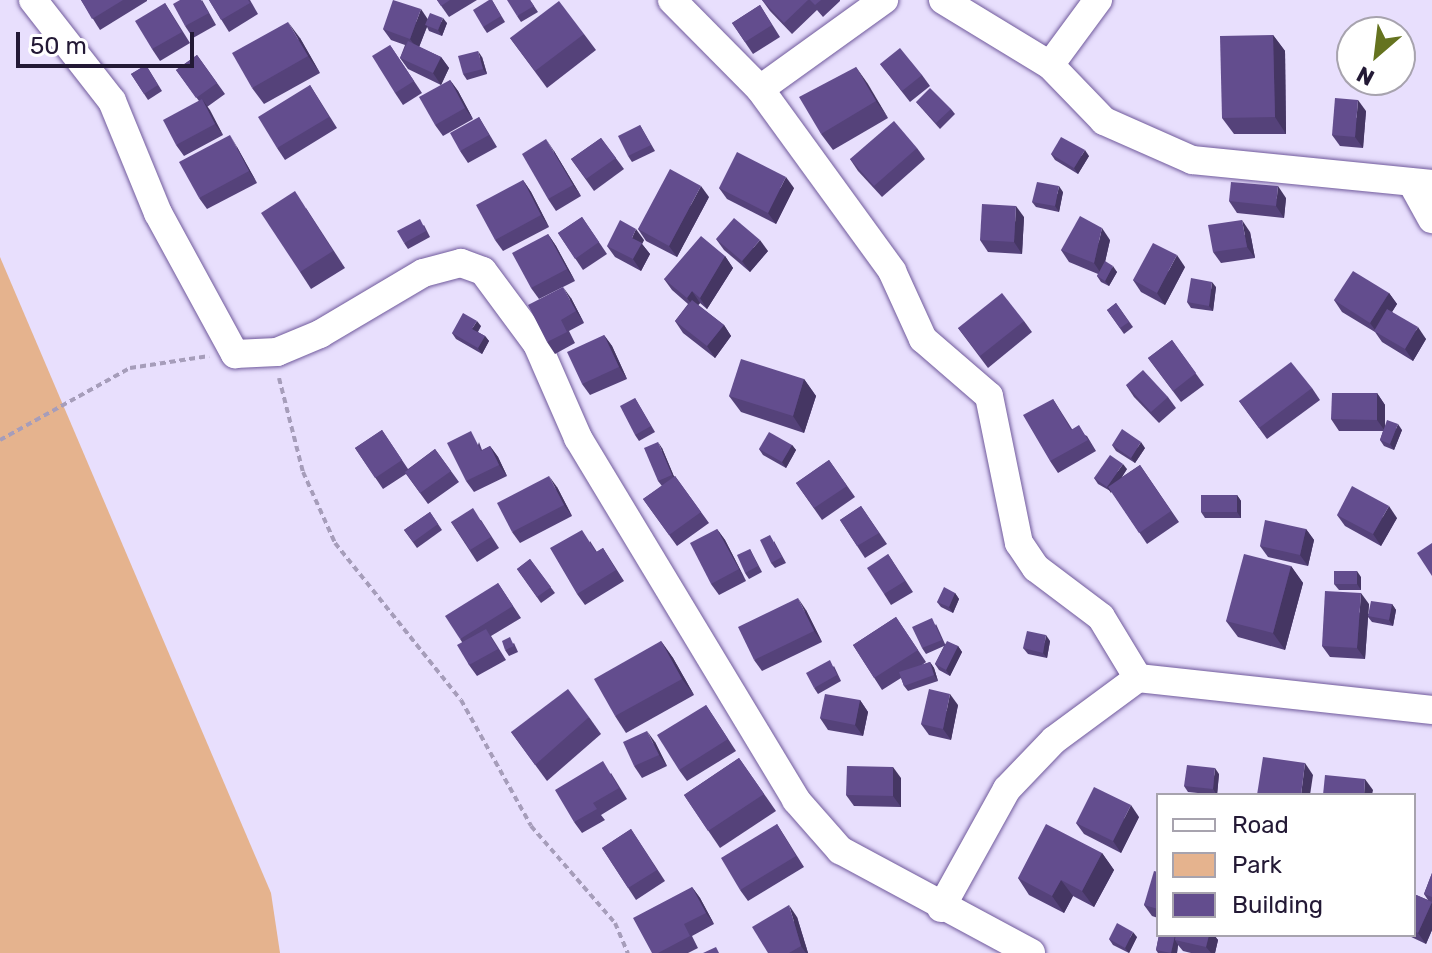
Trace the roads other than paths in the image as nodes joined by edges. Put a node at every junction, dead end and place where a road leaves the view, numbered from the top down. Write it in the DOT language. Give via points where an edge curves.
graph roads {
  1 [pos="33,0"];
  2 [pos="672,0"];
  3 [pos="884,0"];
  4 [pos="943,0"];
  5 [pos="1098,0"];
  6 [pos="1050,65"];
  7 [pos="760,89"];
  8 [pos="1423,184"];
  9 [pos="1432,219"];
  10 [pos="1138,678"];
  11 [pos="1432,710"];
  12 [pos="941,908"];
  13 [pos="1031,953"];
  1 -- 12 [label="street" via="112,101 158,213 235,354 277,352 423,273 461,263 483,271 537,344 578,438 796,800 840,850"];
  2 -- 7 [label="street"];
  3 -- 7 [label="street"];
  4 -- 6 [label="street"];
  5 -- 6 [label="street"];
  6 -- 8 [label="street" via="1104,121 1192,160"];
  7 -- 10 [label="street" via="892,271 923,339 989,396 1019,543 1036,568 1101,617"];
  8 -- 9 [label="street"];
  10 -- 11 [label="street"];
  10 -- 12 [label="street" via="1054,740 1007,789"];
  12 -- 13 [label="street"];
}
